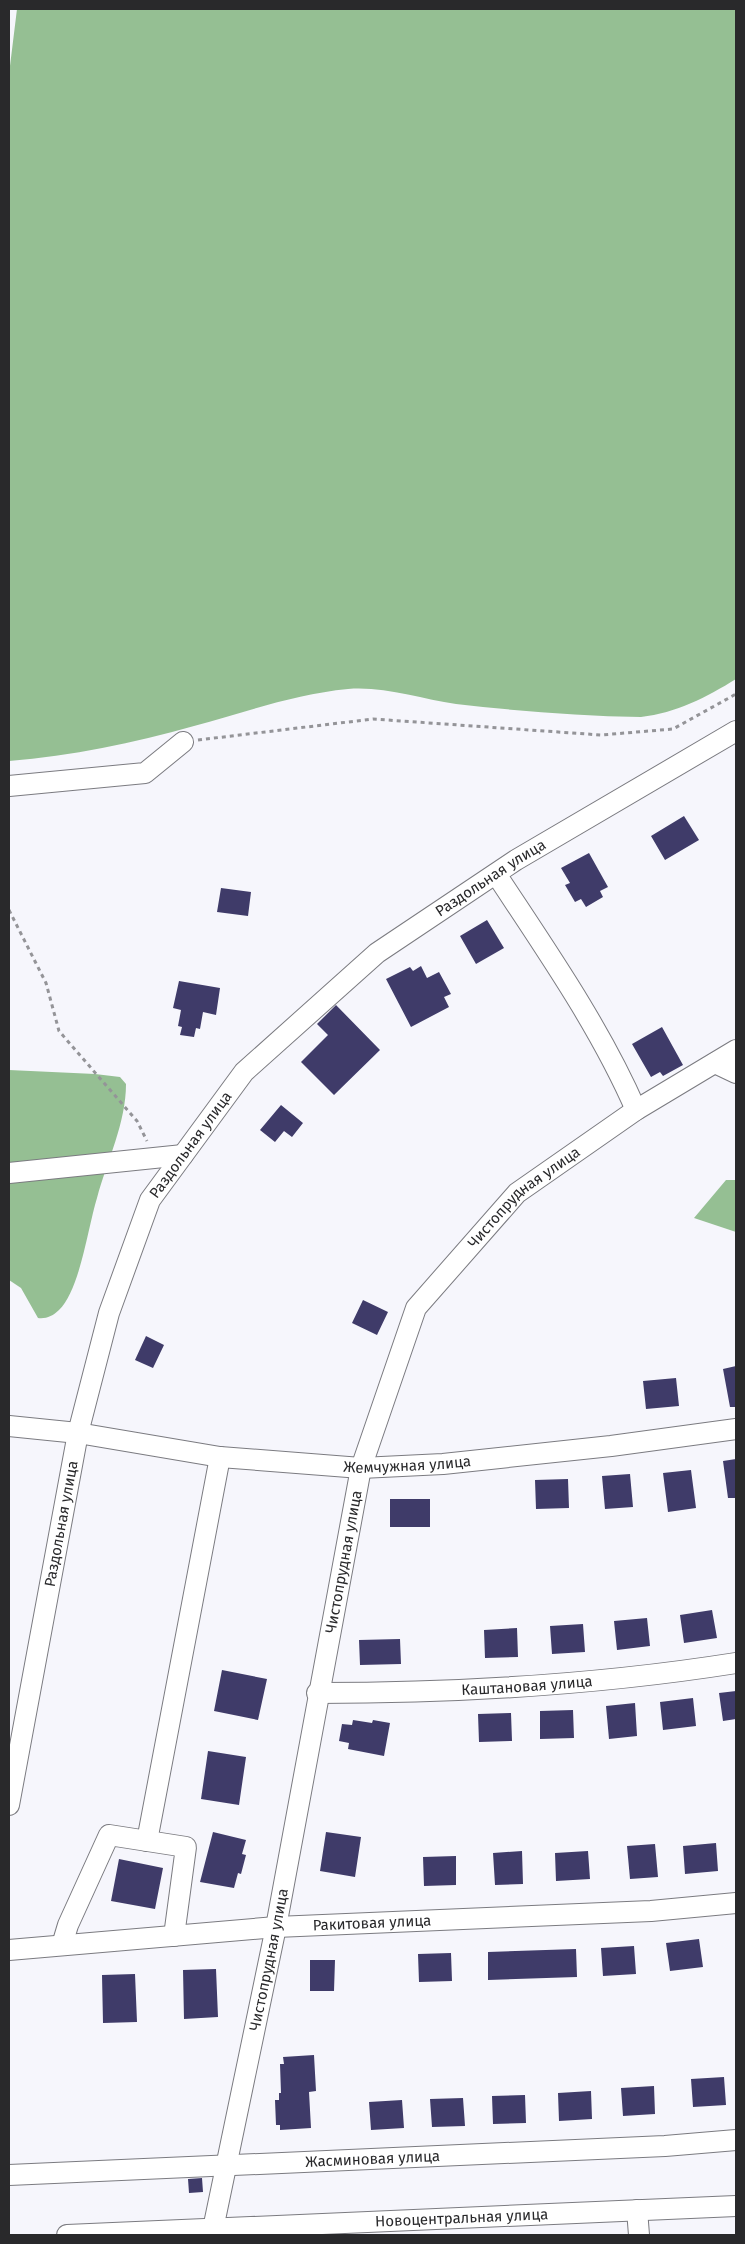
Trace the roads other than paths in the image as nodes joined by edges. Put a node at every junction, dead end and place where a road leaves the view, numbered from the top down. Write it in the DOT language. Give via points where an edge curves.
graph roads {
  1 [pos="736,731"];
  2 [pos="183,742"];
  3 [pos="9,786"];
  4 [pos="496,874"];
  5 [pos="736,1050"];
  6 [pos="715,1063"];
  7 [pos="736,1073"];
  8 [pos="636,1110"];
  9 [pos="183,1155"];
  10 [pos="9,1173"];
  11 [pos="9,1426"];
  12 [pos="736,1429"];
  13 [pos="78,1433"];
  14 [pos="220,1457"];
  15 [pos="361,1468"];
  16 [pos="736,1663"];
  17 [pos="317,1694"];
  18 [pos="9,1805"];
  19 [pos="147,1841"];
  20 [pos="736,1903"];
  21 [pos="276,1927"];
  22 [pos="174,1936"];
  23 [pos="62,1946"];
  24 [pos="9,1950"];
  25 [pos="736,2140"];
  26 [pos="227,2165"];
  27 [pos="9,2175"];
  28 [pos="736,2206"];
  29 [pos="637,2210"];
  30 [pos="213,2229"];
  31 [pos="67,2235"];
  32 [pos="639,2235"];
  1 -- 4 [label="street, Раздольная улица"];
  2 -- 3 [label="street" via="145,773"];
  4 -- 8 [label="street" via="567,983"];
  4 -- 9 [label="street, Раздольная улица" via="378,953 251,1065"];
  5 -- 6 [label="street, Чистопрудная улица"];
  6 -- 7 [label="street"];
  6 -- 8 [label="street, Чистопрудная улица"];
  8 -- 15 [label="street, Чистопрудная улица" via="516,1194 416,1308"];
  9 -- 10 [label="street"];
  9 -- 13 [label="street, Раздольная улица" via="150,1200 109,1313"];
  11 -- 13 [label="street, Жемчужная улица"];
  12 -- 15 [label="street, Жемчужная улица" via="452,1463"];
  13 -- 14 [label="street, Жемчужная улица"];
  13 -- 18 [label="street, Раздольная улица"];
  14 -- 15 [label="street, Жемчужная улица"];
  14 -- 19 [label="street"];
  15 -- 17 [label="street, Чистопрудная улица"];
  16 -- 17 [label="street, Каштановая улица" via="655,1676 543,1687"];
  17 -- 21 [label="street, Чистопрудная улица"];
  19 -- 22 [label="street" via="186,1847"];
  19 -- 23 [label="street" via="108,1834"];
  20 -- 21 [label="street, Ракитовая улица" via="651,1911"];
  21 -- 22 [label="street, Ракитовая улица"];
  21 -- 26 [label="street, Чистопрудная улица"];
  22 -- 23 [label="street, Ракитовая улица"];
  23 -- 24 [label="street, Ракитовая улица"];
  25 -- 26 [label="street, Жасминовая улица" via="655,2147"];
  26 -- 27 [label="street, Жасминовая улица"];
  26 -- 30 [label="street, Чистопрудная улица"];
  28 -- 29 [label="street, Новоцентральная улица"];
  29 -- 30 [label="street, Новоцентральная улица"];
  29 -- 32 [label="street"];
  30 -- 31 [label="street, Новоцентральная улица"];
}
